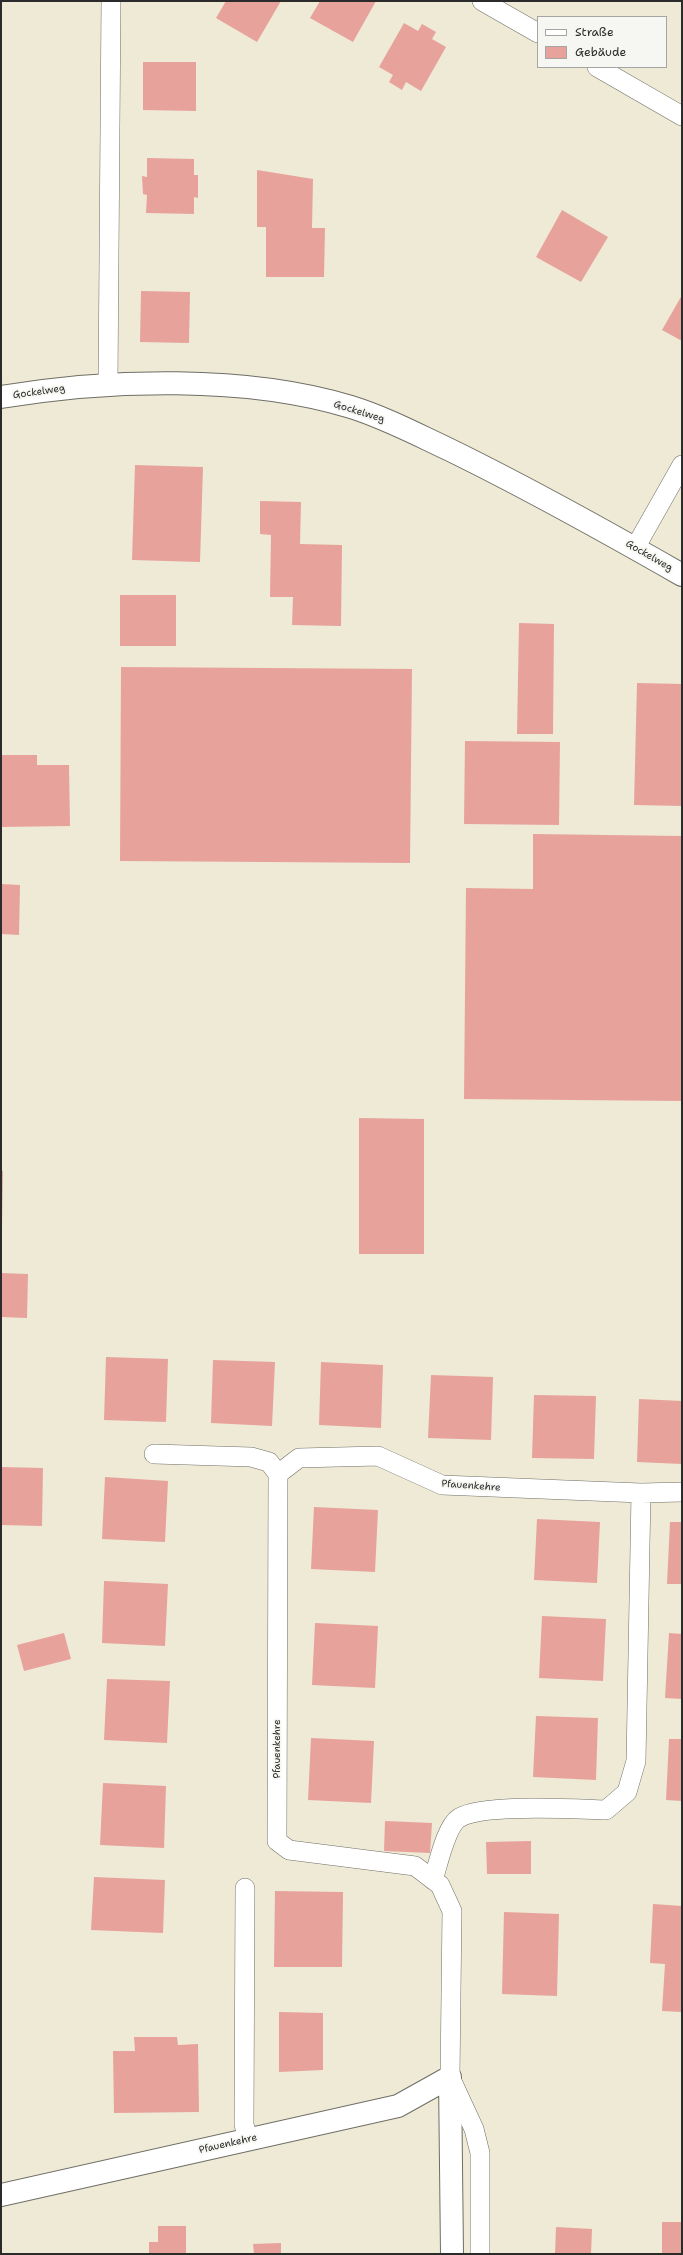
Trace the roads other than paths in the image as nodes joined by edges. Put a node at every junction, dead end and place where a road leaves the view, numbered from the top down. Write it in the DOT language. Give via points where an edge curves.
graph roads {
  1 [pos="111,1"];
  2 [pos="482,1"];
  3 [pos="537,32"];
  4 [pos="599,68"];
  5 [pos="682,116"];
  6 [pos="108,384"];
  7 [pos="1,397"];
  8 [pos="682,465"];
  9 [pos="635,548"];
  10 [pos="682,575"];
  11 [pos="154,1454"];
  12 [pos="278,1474"];
  13 [pos="682,1492"];
  14 [pos="641,1493"];
  15 [pos="433,1880"];
  16 [pos="245,1888"];
  17 [pos="450,2077"];
  18 [pos="249,2140"];
  19 [pos="1,2195"];
  20 [pos="452,2254"];
  21 [pos="480,2254"];
  1 -- 6 [label="lane"];
  2 -- 3 [label="lane"];
  4 -- 5 [label="lane"];
  6 -- 7 [label="street, Gockelweg" via="55,388"];
  6 -- 9 [label="street, Gockelweg" via="240,388 285,393 350,407 399,424 482,465"];
  8 -- 9 [label="lane"];
  9 -- 10 [label="street, Gockelweg"];
  11 -- 12 [label="lane" via="250,1457 269,1462"];
  12 -- 14 [label="lane, Pfauenkehre" via="299,1458 378,1456 442,1485"];
  12 -- 15 [label="lane, Pfauenkehre" via="277,1841 289,1850 415,1866"];
  13 -- 14 [label="lane, Pfauenkehre"];
  14 -- 15 [label="lane" via="636,1761 627,1792 606,1810 477,1811 458,1819 447,1837"];
  15 -- 17 [label="lane, Pfauenkehre" via="440,1885 452,1911"];
  16 -- 18 [label="lane" via="244,2125"];
  17 -- 18 [label="street, Pfauenkehre" via="398,2106"];
  17 -- 20 [label="street, Pfauenkehre"];
  17 -- 21 [label="lane, Pfauenkehre" via="474,2130 480,2153"];
  18 -- 19 [label="street, Pfauenkehre"];
}
